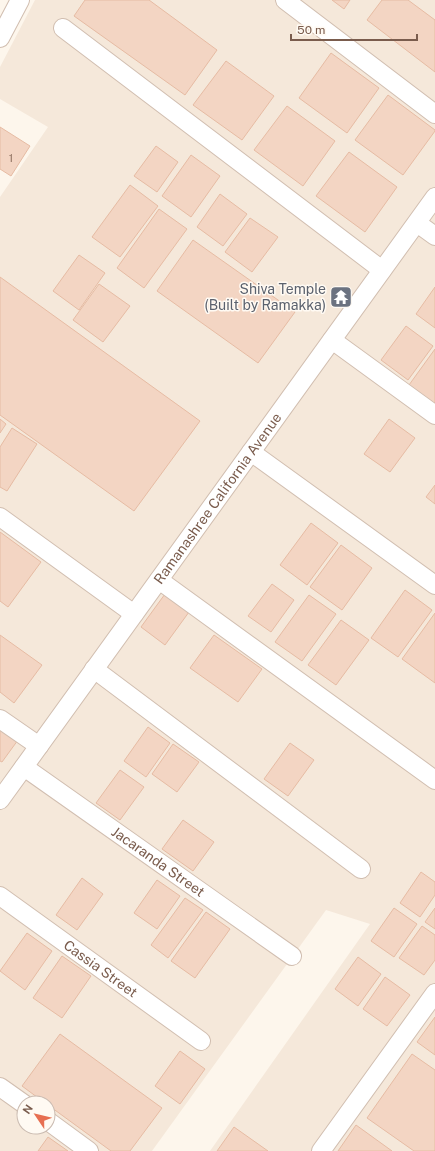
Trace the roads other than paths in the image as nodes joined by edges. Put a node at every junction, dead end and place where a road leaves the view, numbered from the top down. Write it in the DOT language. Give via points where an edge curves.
graph roads {
  1 [pos="20,0"];
  2 [pos="285,0"];
  3 [pos="63,28"];
  4 [pos="0,38"];
  5 [pos="435,114"];
  6 [pos="435,197"];
  7 [pos="416,223"];
  8 [pos="435,236"];
  9 [pos="382,270"];
  10 [pos="332,340"];
  11 [pos="435,415"];
  12 [pos="251,452"];
  13 [pos="0,517"];
  14 [pos="159,580"];
  15 [pos="435,585"];
  16 [pos="134,614"];
  17 [pos="94,669"];
  18 [pos="0,719"];
  19 [pos="39,746"];
  20 [pos="24,767"];
  21 [pos="435,780"];
  22 [pos="0,800"];
  23 [pos="361,869"];
  24 [pos="0,896"];
  25 [pos="292,956"];
  26 [pos="435,993"];
  27 [pos="201,1041"];
  28 [pos="0,1086"];
  29 [pos="16,1098"];
  30 [pos="56,1127"];
  31 [pos="89,1151"];
  32 [pos="321,1151"];
  1 -- 4 [label="street"];
  2 -- 5 [label="street"];
  3 -- 9 [label="street"];
  6 -- 7 [label="street, Ramanashree California Avenue"];
  7 -- 8 [label="street"];
  7 -- 9 [label="street, Ramanashree California Avenue"];
  9 -- 10 [label="street, Ramanashree California Avenue"];
  10 -- 11 [label="street"];
  10 -- 12 [label="street, Ramanashree California Avenue"];
  12 -- 14 [label="street, Ramanashree California Avenue"];
  12 -- 15 [label="street"];
  13 -- 16 [label="street"];
  14 -- 16 [label="street, Ramanashree California Avenue"];
  14 -- 21 [label="street"];
  16 -- 17 [label="street, Ramanashree California Avenue"];
  17 -- 19 [label="street, Ramanashree California Avenue"];
  17 -- 23 [label="street"];
  18 -- 19 [label="street"];
  19 -- 20 [label="street, Ramanashree California Avenue"];
  20 -- 22 [label="street, Ramanashree California Avenue"];
  20 -- 25 [label="street, Jacaranda Street"];
  24 -- 27 [label="street, Cassia Street"];
  26 -- 32 [label="street"];
  28 -- 29 [label="street"];
  30 -- 31 [label="street"];
}
